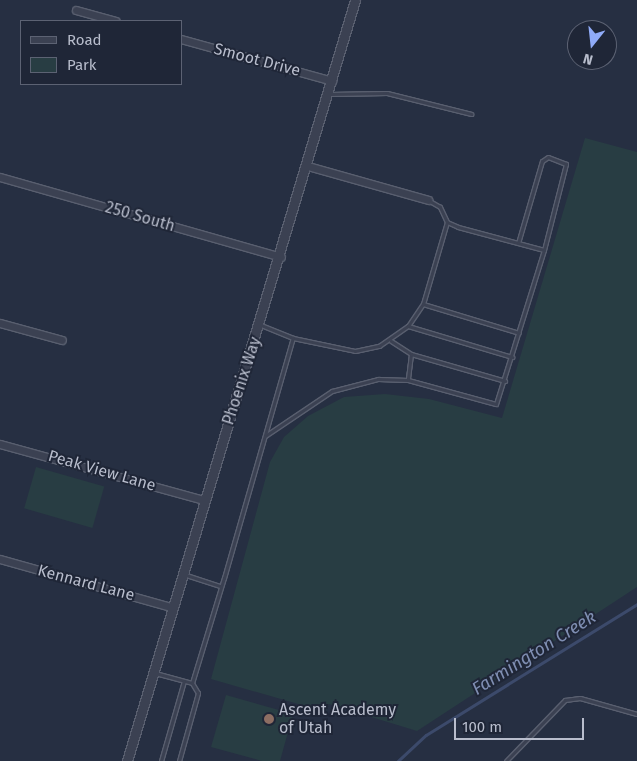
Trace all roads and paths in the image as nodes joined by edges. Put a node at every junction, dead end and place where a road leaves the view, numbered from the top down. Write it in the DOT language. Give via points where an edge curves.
graph roads {
  1 [pos="355,0"];
  2 [pos="76,10"];
  3 [pos="112,20"];
  4 [pos="182,39"];
  5 [pos="332,81"];
  6 [pos="328,94"];
  7 [pos="471,114"];
  8 [pos="308,166"];
  9 [pos="0,177"];
  10 [pos="428,200"];
  11 [pos="447,222"];
  12 [pos="518,243"];
  13 [pos="544,250"];
  14 [pos="281,257"];
  15 [pos="423,304"];
  16 [pos="0,323"];
  17 [pos="260,325"];
  18 [pos="408,326"];
  19 [pos="519,332"];
  20 [pos="293,338"];
  21 [pos="62,340"];
  22 [pos="391,340"];
  23 [pos="411,354"];
  24 [pos="512,357"];
  25 [pos="408,380"];
  26 [pos="505,381"];
  27 [pos="265,436"];
  28 [pos="0,444"];
  29 [pos="203,500"];
  30 [pos="0,559"];
  31 [pos="180,573"];
  32 [pos="221,586"];
  33 [pos="171,607"];
  34 [pos="152,672"];
  35 [pos="184,681"];
  36 [pos="192,683"];
  37 [pos="637,714"];
  38 [pos="126,761"];
  39 [pos="161,761"];
  40 [pos="179,761"];
  41 [pos="506,761"];
  1 -- 5 [label="street, Phoenix Way"];
  2 -- 3 [label="street"];
  4 -- 5 [label="street, Smoot Drive"];
  5 -- 6 [label="street, Phoenix Way"];
  6 -- 7 [label="lane" via="387,93"];
  6 -- 8 [label="street, Phoenix Way"];
  8 -- 10 [label="street"];
  8 -- 14 [label="street, Phoenix Way"];
  9 -- 14 [label="street, 250 South"];
  10 -- 11 [label="lane" via="440,207"];
  11 -- 12 [label="lane"];
  11 -- 15 [label="lane"];
  12 -- 13 [label="lane"];
  12 -- 13 [label="lane" via="542,161 548,157 566,164 567,168"];
  13 -- 19 [label="lane"];
  14 -- 17 [label="street, Phoenix Way"];
  15 -- 18 [label="lane"];
  15 -- 19 [label="lane"];
  16 -- 21 [label="street"];
  17 -- 20 [label="lane"];
  17 -- 29 [label="street, Phoenix Way"];
  18 -- 22 [label="lane"];
  18 -- 24 [label="lane"];
  19 -- 24 [label="lane"];
  20 -- 22 [label="lane" via="343,351 368,350"];
  20 -- 27 [label="lane"];
  22 -- 23 [label="lane"];
  23 -- 25 [label="lane"];
  23 -- 26 [label="lane"];
  24 -- 26 [label="lane"];
  25 -- 26 [label="lane" via="492,404 500,401"];
  25 -- 27 [label="lane" via="364,381 332,391"];
  27 -- 32 [label="lane"];
  28 -- 29 [label="street, Peak View Lane"];
  29 -- 31 [label="street, Phoenix Way"];
  30 -- 33 [label="street, Kennard Lane"];
  31 -- 32 [label="lane"];
  31 -- 33 [label="street, Phoenix Way"];
  32 -- 36 [label="lane"];
  33 -- 34 [label="street, Phoenix Way"];
  34 -- 35 [label="lane"];
  34 -- 38 [label="street, Phoenix Way"];
  35 -- 36 [label="lane"];
  35 -- 39 [label="lane"];
  36 -- 40 [label="lane" via="198,693"];
  37 -- 41 [label="lane" via="580,698 565,700"];
}
